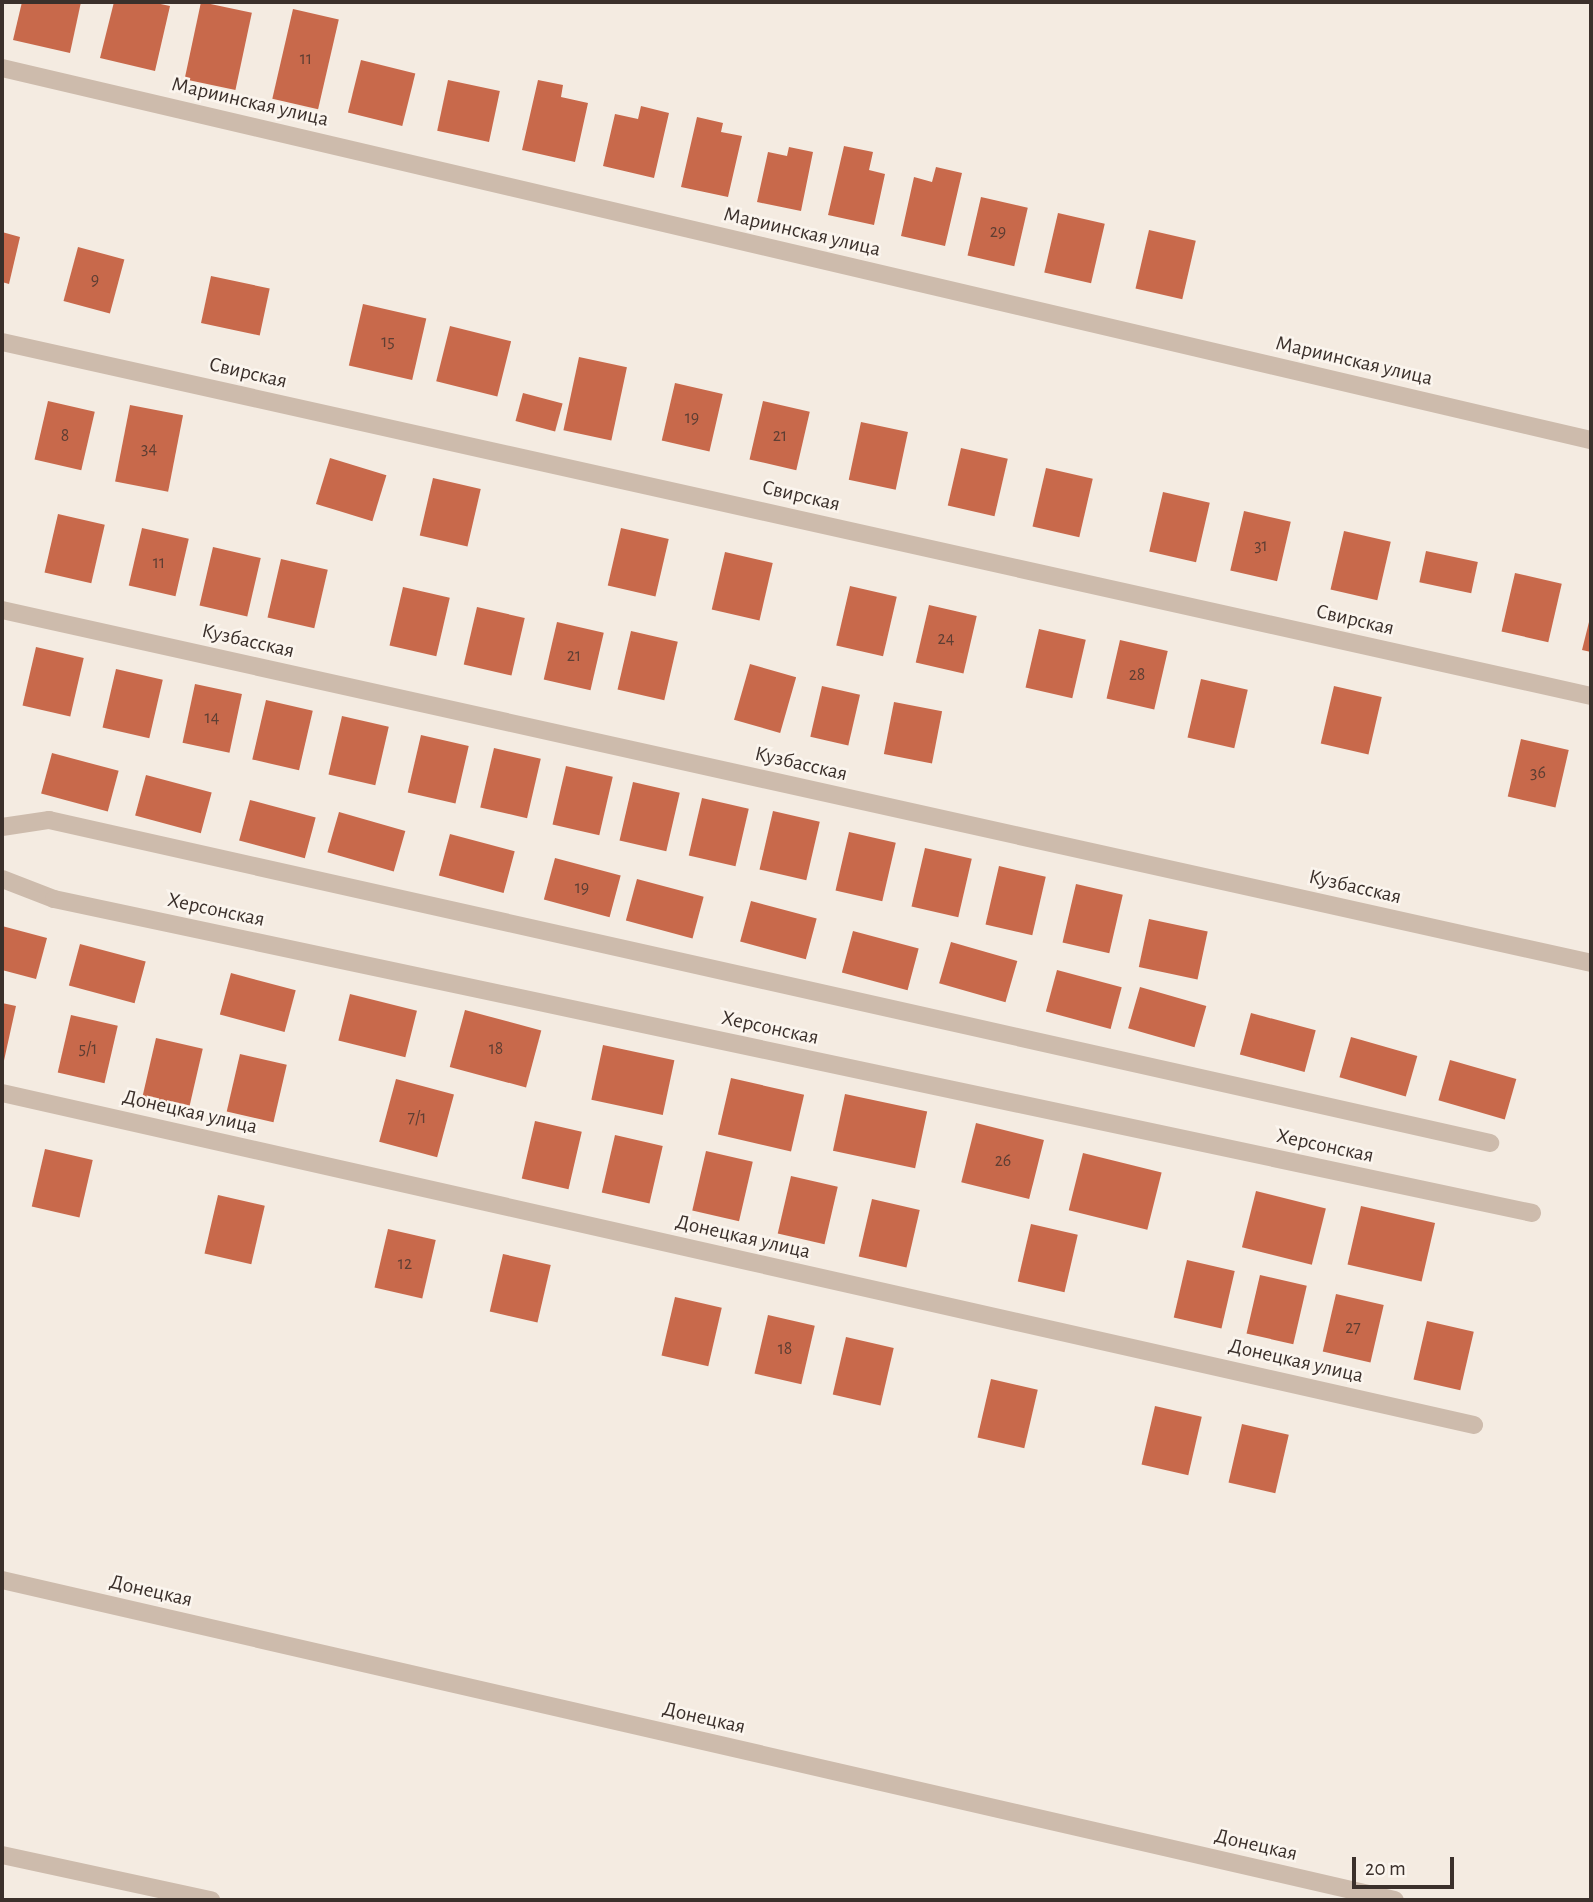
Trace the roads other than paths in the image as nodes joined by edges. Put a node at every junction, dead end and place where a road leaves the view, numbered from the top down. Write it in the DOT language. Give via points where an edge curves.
graph roads {
  1 [pos="2,68"];
  2 [pos="2,342"];
  3 [pos="1591,440"];
  4 [pos="2,610"];
  5 [pos="1591,696"];
  6 [pos="2,827"];
  7 [pos="2,879"];
  8 [pos="1591,963"];
  9 [pos="2,1093"];
  10 [pos="1490,1143"];
  11 [pos="1532,1213"];
  12 [pos="1474,1425"];
  13 [pos="2,1580"];
  14 [pos="2,1855"];
  15 [pos="211,1900"];
  16 [pos="1395,1900"];
  1 -- 3 [label="street, Мариинская улица"];
  2 -- 5 [label="street, Свирская"];
  4 -- 8 [label="street, Кузбасская"];
  6 -- 10 [label="street, Херсонская" via="49,820"];
  7 -- 11 [label="street, Херсонская" via="54,899"];
  9 -- 12 [label="street, Донецкая улица"];
  13 -- 16 [label="street, Донецкая"];
  14 -- 15 [label="street"];
}
